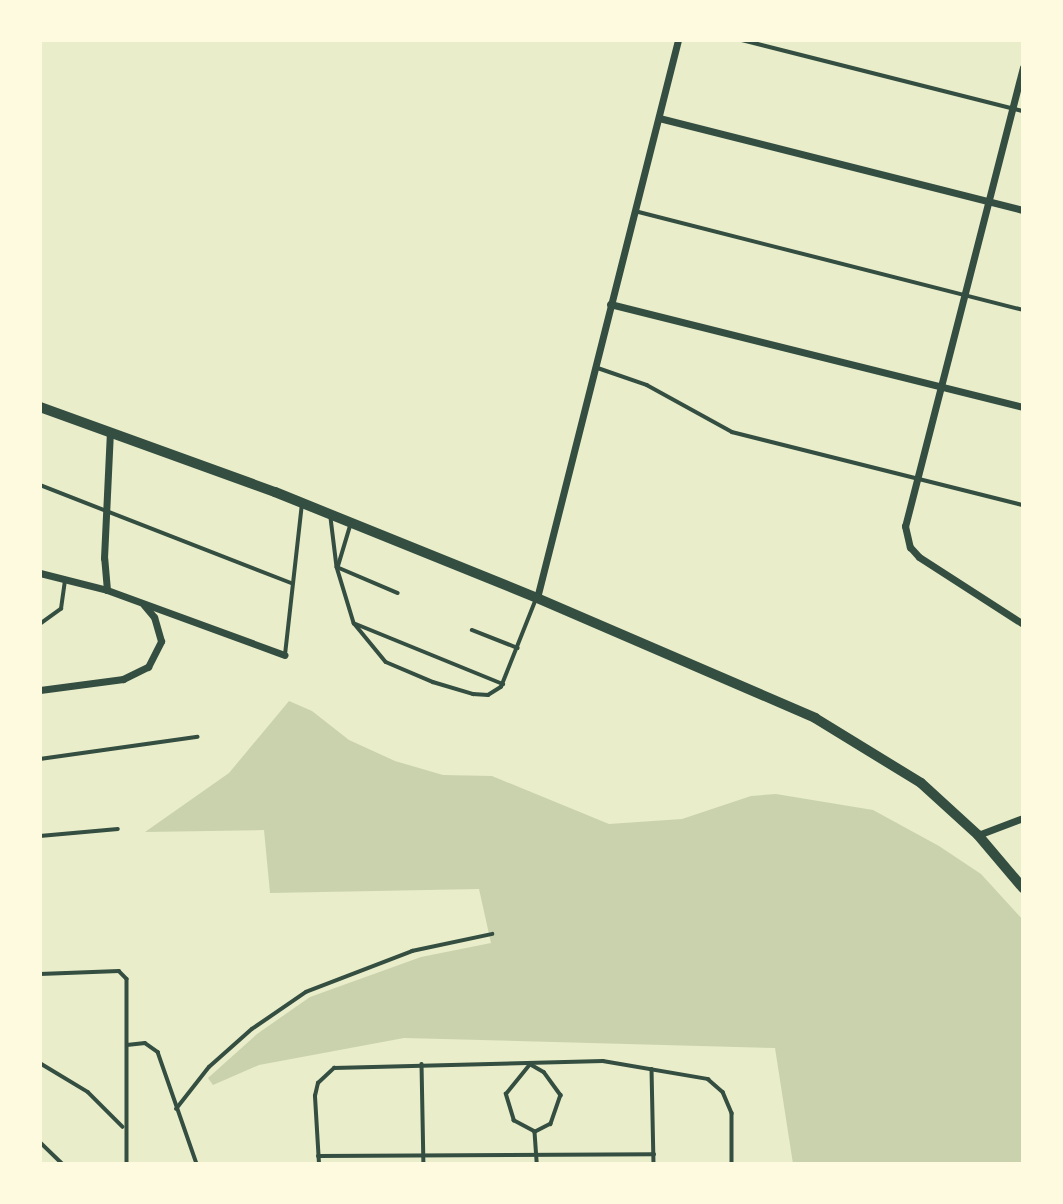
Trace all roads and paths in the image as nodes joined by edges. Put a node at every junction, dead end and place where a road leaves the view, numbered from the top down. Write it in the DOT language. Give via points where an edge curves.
graph roads {
  1 [pos="678,40"];
  2 [pos="742,40"];
  3 [pos="1023,67"];
  4 [pos="1012,108"];
  5 [pos="1023,111"];
  6 [pos="659,118"];
  7 [pos="988,201"];
  8 [pos="1023,210"];
  9 [pos="635,211"];
  10 [pos="964,294"];
  11 [pos="610,304"];
  12 [pos="1023,310"];
  13 [pos="593,366"];
  14 [pos="940,386"];
  15 [pos="40,407"];
  16 [pos="1023,407"];
  17 [pos="110,430"];
  18 [pos="915,478"];
  19 [pos="40,485"];
  20 [pos="302,503"];
  21 [pos="1023,505"];
  22 [pos="106,508"];
  23 [pos="331,515"];
  24 [pos="350,523"];
  25 [pos="337,568"];
  26 [pos="40,573"];
  27 [pos="65,579"];
  28 [pos="292,583"];
  29 [pos="107,590"];
  30 [pos="398,593"];
  31 [pos="537,598"];
  32 [pos="143,604"];
  33 [pos="354,623"];
  34 [pos="40,624"];
  35 [pos="1023,624"];
  36 [pos="472,630"];
  37 [pos="519,649"];
  38 [pos="285,654"];
  39 [pos="503,684"];
  40 [pos="40,690"];
  41 [pos="197,737"];
  42 [pos="40,759"];
  43 [pos="1023,818"];
  44 [pos="118,829"];
  45 [pos="978,835"];
  46 [pos="40,836"];
  47 [pos="1023,888"];
  48 [pos="492,934"];
  49 [pos="40,974"];
  50 [pos="127,1045"];
  51 [pos="40,1063"];
  52 [pos="422,1064"];
  53 [pos="530,1064"];
  54 [pos="652,1069"];
  55 [pos="176,1109"];
  56 [pos="125,1128"];
  57 [pos="535,1132"];
  58 [pos="40,1142"];
  59 [pos="654,1154"];
  60 [pos="536,1155"];
  61 [pos="318,1156"];
  62 [pos="423,1158"];
  63 [pos="63,1164"];
  64 [pos="127,1164"];
  65 [pos="197,1164"];
  66 [pos="318,1164"];
  67 [pos="424,1164"];
  68 [pos="537,1164"];
  69 [pos="654,1164"];
  70 [pos="732,1164"];
  1 -- 6 [label="street"];
  2 -- 4 [label="lane"];
  3 -- 4 [label="street"];
  4 -- 5 [label="lane"];
  4 -- 7 [label="street"];
  6 -- 7 [label="street"];
  6 -- 9 [label="street"];
  7 -- 8 [label="street"];
  7 -- 10 [label="street"];
  9 -- 10 [label="lane"];
  9 -- 11 [label="street"];
  10 -- 12 [label="lane"];
  10 -- 14 [label="street"];
  11 -- 13 [label="street"];
  11 -- 14 [label="street"];
  13 -- 18 [label="lane" via="647,385 732,432"];
  13 -- 31 [label="street"];
  14 -- 16 [label="street"];
  14 -- 18 [label="street"];
  15 -- 17 [label="main road"];
  17 -- 20 [label="main road"];
  17 -- 22 [label="street"];
  18 -- 21 [label="lane"];
  18 -- 35 [label="street" via="905,527 910,547"];
  19 -- 22 [label="lane"];
  20 -- 23 [label="main road"];
  20 -- 28 [label="lane"];
  22 -- 28 [label="lane"];
  22 -- 29 [label="street"];
  23 -- 24 [label="main road"];
  23 -- 25 [label="lane"];
  24 -- 25 [label="lane"];
  24 -- 31 [label="main road"];
  25 -- 30 [label="lane"];
  25 -- 33 [label="lane"];
  26 -- 27 [label="street"];
  27 -- 29 [label="street"];
  27 -- 34 [label="lane" via="61,609"];
  28 -- 38 [label="lane"];
  29 -- 32 [label="street"];
  31 -- 37 [label="lane"];
  31 -- 45 [label="main road" via="815,718 910,775"];
  32 -- 38 [label="street"];
  32 -- 40 [label="street" via="154,617 161,641 148,667 123,679"];
  33 -- 39 [label="lane"];
  33 -- 39 [label="lane" via="386,662 433,682 481,695"];
  36 -- 37 [label="lane"];
  37 -- 39 [label="lane"];
  41 -- 42 [label="lane"];
  43 -- 45 [label="street"];
  44 -- 46 [label="lane"];
  45 -- 47 [label="main road"];
  48 -- 55 [label="lane" via="412,950 306,992 252,1029 209,1067"];
  49 -- 50 [label="lane" via="124,974"];
  50 -- 55 [label="lane" via="152,1045"];
  50 -- 56 [label="lane"];
  51 -- 56 [label="lane" via="88,1092"];
  52 -- 53 [label="lane"];
  52 -- 61 [label="lane" via="334,1068 318,1083 315,1096"];
  52 -- 62 [label="lane"];
  53 -- 54 [label="lane" via="603,1061"];
  53 -- 57 [label="lane" via="506,1094 514,1121"];
  53 -- 57 [label="lane" via="544,1072 561,1095 551,1124"];
  54 -- 59 [label="lane"];
  54 -- 70 [label="lane" via="708,1079 723,1093 732,1113"];
  55 -- 65 [label="lane"];
  56 -- 64 [label="lane"];
  57 -- 60 [label="lane"];
  58 -- 63 [label="lane"];
  59 -- 60 [label="lane"];
  59 -- 69 [label="lane"];
  60 -- 62 [label="lane"];
  60 -- 68 [label="lane"];
  61 -- 62 [label="lane"];
  61 -- 66 [label="lane"];
  62 -- 67 [label="lane"];
}
